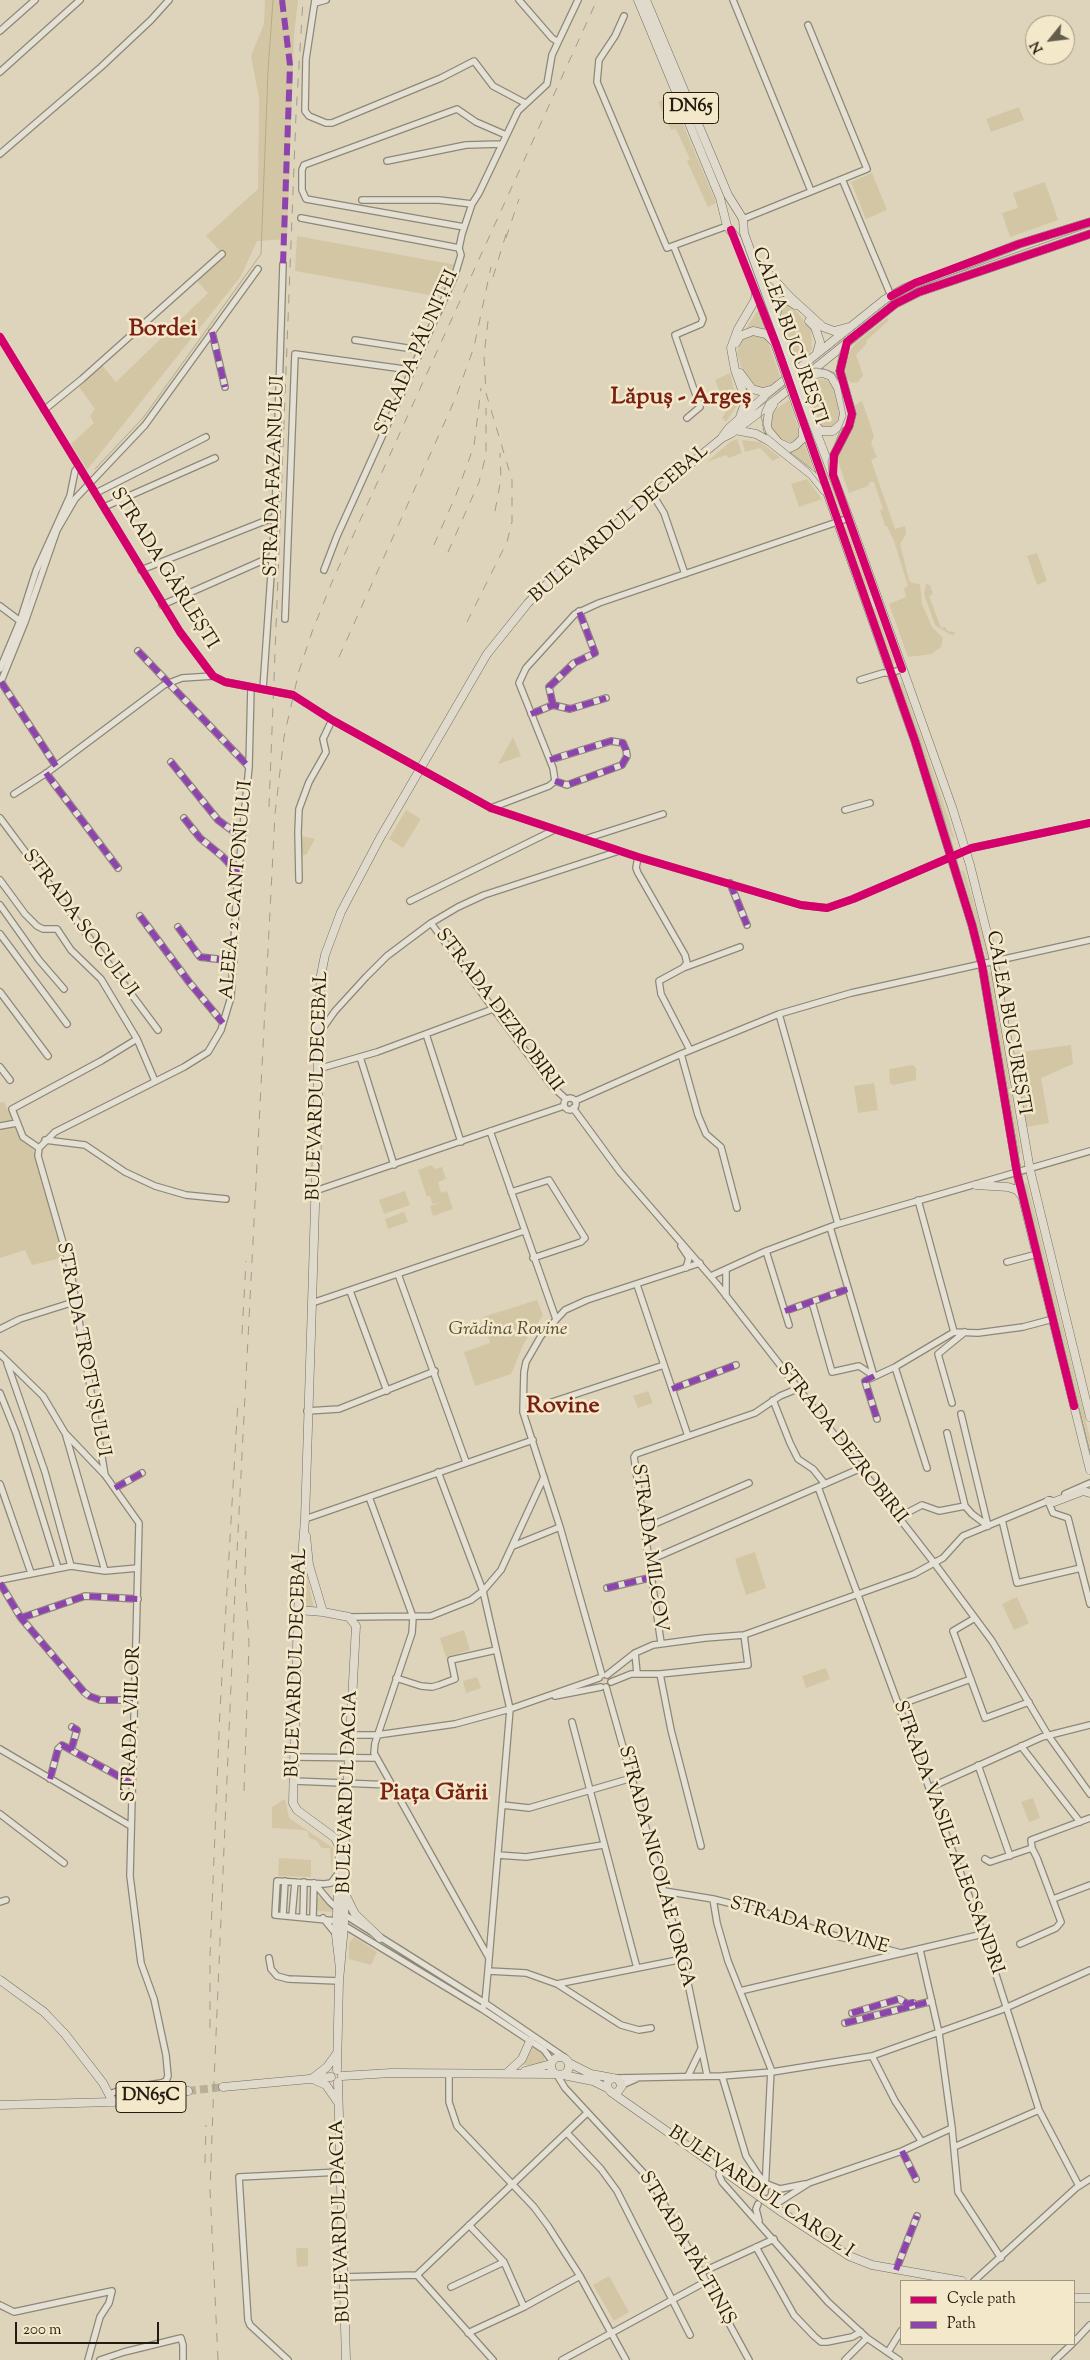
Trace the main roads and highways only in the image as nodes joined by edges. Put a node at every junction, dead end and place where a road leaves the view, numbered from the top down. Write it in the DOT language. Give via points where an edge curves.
graph roads {
  1 [pos="638,0"];
  2 [pos="646,0"];
  3 [pos="742,219"];
  4 [pos="1090,222"];
  5 [pos="729,225"];
  6 [pos="1090,234"];
  7 [pos="754,258"];
  8 [pos="756,293"];
  9 [pos="776,319"];
  10 [pos="853,326"];
  11 [pos="847,342"];
  12 [pos="776,344"];
  13 [pos="816,356"];
  14 [pos="806,376"];
  15 [pos="772,390"];
  16 [pos="778,399"];
  17 [pos="737,420"];
  18 [pos="812,421"];
  19 [pos="803,425"];
  20 [pos="735,430"];
  21 [pos="722,438"];
  22 [pos="833,475"];
  23 [pos="830,500"];
  24 [pos="976,1185"];
  25 [pos="1022,1196"];
  26 [pos="1090,1417"];
  27 [pos="1090,1470"];
  28 [pos="1090,1493"];
  29 [pos="1048,1501"];
  30 [pos="305,1519"];
  31 [pos="298,1610"];
  32 [pos="323,1612"];
  33 [pos="345,1832"];
  34 [pos="335,1838"];
  35 [pos="345,1892"];
  36 [pos="380,1938"];
  37 [pos="340,1969"];
  38 [pos="0,1980"];
  39 [pos="530,2041"];
  40 [pos="337,2053"];
  41 [pos="567,2060"];
  42 [pos="551,2063"];
  43 [pos="508,2072"];
  44 [pos="521,2072"];
  45 [pos="558,2075"];
  46 [pos="337,2076"];
  47 [pos="615,2078"];
  48 [pos="311,2079"];
  49 [pos="622,2086"];
  50 [pos="223,2087"];
  51 [pos="609,2090"];
  52 [pos="188,2091"];
  53 [pos="113,2102"];
  54 [pos="338,2104"];
  55 [pos="0,2105"];
  56 [pos="629,2105"];
  57 [pos="934,2280"];
  58 [pos="1075,2298"];
  59 [pos="1090,2298"];
  60 [pos="346,2360"];
  1 -- 5 [label="main road, CALEA BUCUREȘTI / DN65"];
  2 -- 3 [label="main road, CALEA BUCUREȘTI / DN65" via="728,195"];
  3 -- 5 [label="main road" via="733,214"];
  3 -- 5 [label="main road" via="739,230"];
  3 -- 7 [label="main road, CALEA BUCUREȘTI / DN65"];
  4 -- 10 [label="main road, BULEVARDUL DECEBAL" via="1019,244 915,283 891,296"];
  5 -- 8 [label="main road, CALEA BUCUREȘTI / DN65"];
  6 -- 11 [label="main road, BULEVARDUL DECEBAL" via="918,292 895,304"];
  7 -- 9 [label="main road, CALEA BUCUREȘTI / DN65"];
  7 -- 10 [label="main road" via="823,327 834,331"];
  8 -- 12 [label="main road, CALEA BUCUREȘTI / DN65"];
  8 -- 17 [label="main road" via="750,311 735,333 731,348 744,395 744,406"];
  9 -- 13 [label="main road" via="782,302 794,305 815,327 820,342"];
  9 -- 18 [label="main road, CALEA BUCUREȘTI / DN65, bridge"];
  10 -- 13 [label="main road, BULEVARDUL DECEBAL"];
  11 -- 14 [label="main road, BULEVARDUL DECEBAL"];
  11 -- 22 [label="main road" via="840,371 852,414 834,455"];
  12 -- 15 [label="main road" via="766,334 753,331 740,336 735,351 745,382 752,389"];
  12 -- 19 [label="main road, CALEA BUCUREȘTI, bridge"];
  13 -- 15 [label="main road, BULEVARDUL DECEBAL"];
  14 -- 16 [label="main road, BULEVARDUL DECEBAL"];
  14 -- 18 [label="main road" via="817,373 831,376 838,388 844,413 842,423 834,431 821,431"];
  15 -- 17 [label="main road, BULEVARDUL DECEBAL"];
  16 -- 19 [label="main road" via="766,419 768,430 778,443 790,448 802,441"];
  16 -- 20 [label="main road, BULEVARDUL DECEBAL"];
  17 -- 21 [label="main road, BULEVARDUL DECEBAL"];
  18 -- 22 [label="main road, CALEA BUCUREȘTI"];
  19 -- 23 [label="main road, CALEA BUCUREȘTI"];
  20 -- 21 [label="main road, BULEVARDUL DECEBAL"];
  20 -- 23 [label="main road" via="756,434 769,441 812,475"];
  21 -- 30 [label="main road, BULEVARDUL DECEBAL" via="563,568 528,603 487,654 348,896 330,938 321,975 318,1035"];
  22 -- 26 [label="main road, CALEA BUCUREȘTI" via="966,851 994,962 1030,1170"];
  23 -- 25 [label="main road, CALEA BUCUREȘTI" via="952,857 982,965"];
  24 -- 25 [label="main road" via="1008,1187"];
  25 -- 27 [label="main road, CALEA BUCUREȘTI"];
  28 -- 29 [label="main road" via="1082,1491 1054,1502"];
  30 -- 31 [label="main road, BULEVARDUL DECEBAL"];
  30 -- 32 [label="main road, BULEVARDUL DECEBAL" via="310,1565"];
  31 -- 32 [label="main road"];
  31 -- 34 [label="main road, BULEVARDUL DECEBAL" via="295,1807"];
  32 -- 33 [label="main road, BULEVARDUL DACIA" via="350,1616 356,1626"];
  33 -- 34 [label="main road"];
  33 -- 35 [label="main road, BULEVARDUL DACIA"];
  34 -- 37 [label="main road, BULEVARDUL DACIA" via="340,1850 336,1935"];
  35 -- 36 [label="main road" via="352,1911"];
  35 -- 37 [label="main road, BULEVARDUL DACIA"];
  37 -- 40 [label="main road, BULEVARDUL DACIA"];
  38 -- 53 [label="main road" via="54,2022 75,2046"];
  39 -- 43 [label="main road" via="522,2059"];
  40 -- 46 [label="main road, BULEVARDUL DACIA"];
  40 -- 48 [label="main road" via="327,2067"];
  41 -- 42 [label="main road" via="557,2057"];
  41 -- 45 [label="main road" via="569,2069"];
  41 -- 47 [label="main road" via="591,2074"];
  42 -- 44 [label="main road"];
  42 -- 45 [label="main road"];
  43 -- 44 [label="main road"];
  43 -- 46 [label="main road"];
  44 -- 45 [label="main road, BULEVARDUL CAROL I"];
  45 -- 51 [label="main road, BULEVARDUL CAROL I" via="593,2080"];
  46 -- 48 [label="main road"];
  46 -- 54 [label="main road, BULEVARDUL DACIA"];
  47 -- 49 [label="main road"];
  47 -- 51 [label="main road" via="608,2081"];
  48 -- 50 [label="main road"];
  48 -- 54 [label="main road" via="326,2085"];
  49 -- 51 [label="main road" via="620,2092"];
  49 -- 56 [label="main road"];
  51 -- 56 [label="main road, BULEVARDUL CAROL I"];
  52 -- 53 [label="main road, DN65C"];
  53 -- 55 [label="main road, DN65C"];
  54 -- 60 [label="main road, BULEVARDUL DACIA"];
  56 -- 57 [label="main road, BULEVARDUL CAROL I" via="850,2256 872,2265"];
  58 -- 59 [label="main road"];
}
